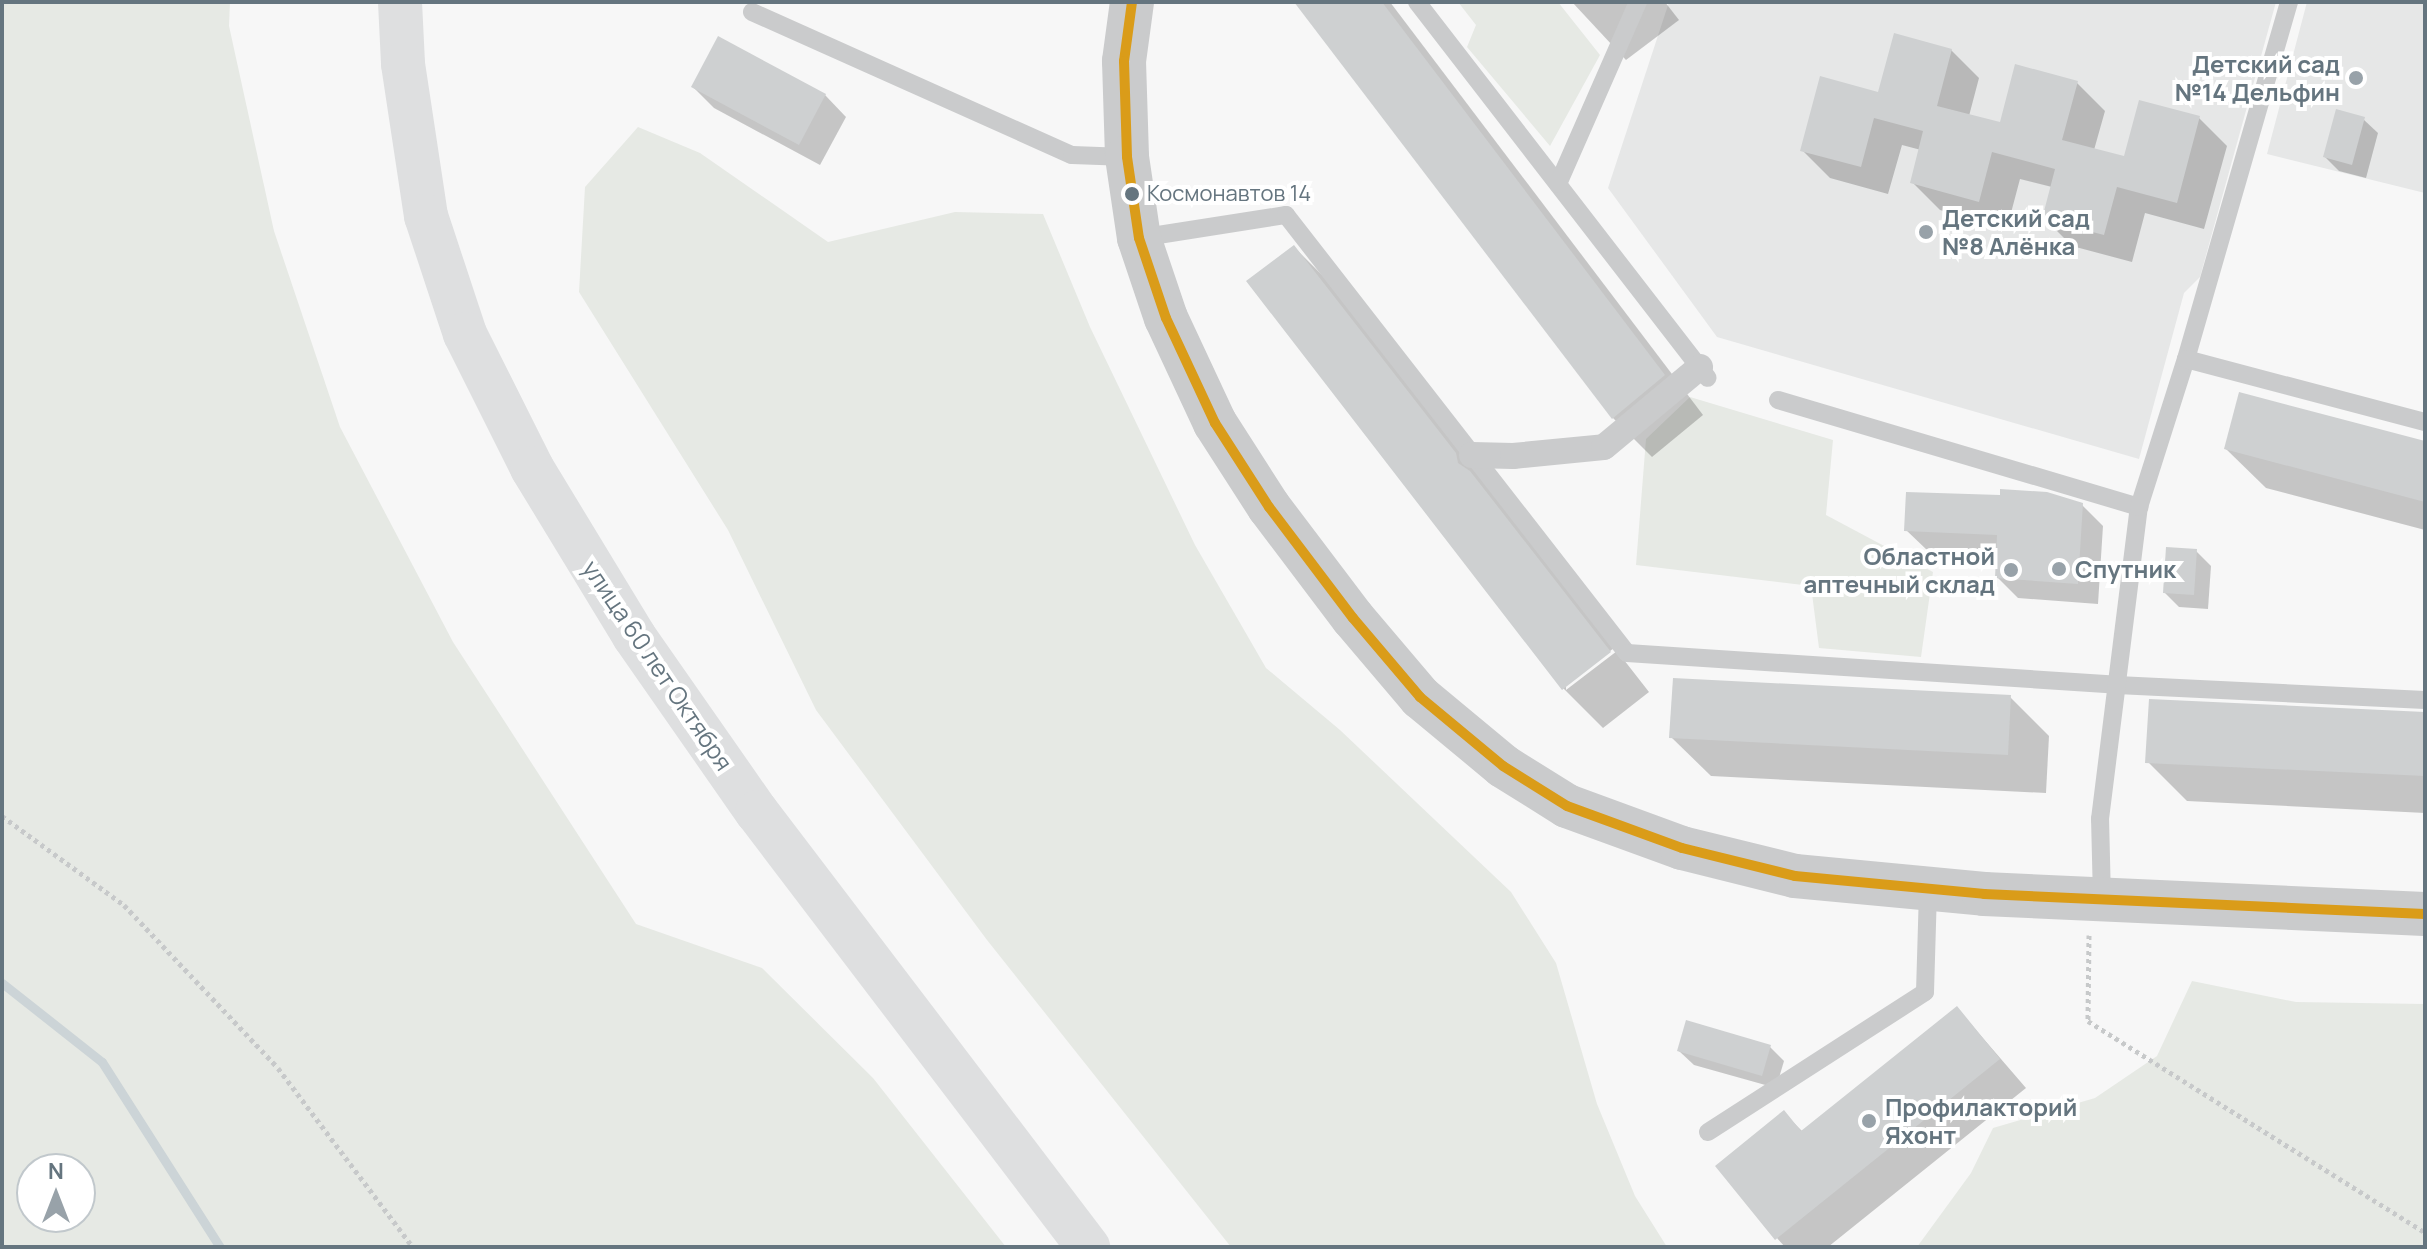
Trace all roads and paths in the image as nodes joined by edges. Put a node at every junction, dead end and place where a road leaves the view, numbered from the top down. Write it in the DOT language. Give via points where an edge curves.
graph roads {
  1 [pos="400,2"];
  2 [pos="1132,2"];
  3 [pos="1417,2"];
  4 [pos="1638,2"];
  5 [pos="2289,2"];
  6 [pos="752,12"];
  7 [pos="1127,157"];
  8 [pos="1558,184"];
  9 [pos="1139,238"];
  10 [pos="2186,359"];
  11 [pos="1704,372"];
  12 [pos="1778,400"];
  13 [pos="2425,422"];
  14 [pos="1472,455"];
  15 [pos="2139,507"];
  16 [pos="2117,685"];
  17 [pos="2425,700"];
  18 [pos="2,816"];
  19 [pos="1928,889"];
  20 [pos="2102,900"];
  21 [pos="2425,914"];
  22 [pos="1708,1132"];
  23 [pos="2425,1232"];
  24 [pos="413,1247"];
  25 [pos="1088,1247"];
  1 -- 25 [label="main road, улица 60 лет Октября" via="403,64 426,216 465,334 532,468 634,636 757,812"];
  2 -- 7 [label="street" via="1124,61"];
  3 -- 8 [label="lane"];
  4 -- 8 [label="lane"];
  5 -- 10 [label="lane"];
  6 -- 7 [label="lane" via="1072,155"];
  7 -- 9 [label="street"];
  8 -- 11 [label="lane"];
  9 -- 14 [label="lane" via="1286,215"];
  9 -- 19 [label="street" via="1166,318 1215,423 1269,507 1420,697 1503,766 1567,806 1682,848 1795,876"];
  10 -- 13 [label="lane"];
  10 -- 15 [label="lane"];
  11 -- 14 [label="street" via="1604,447"];
  12 -- 15 [label="lane"];
  14 -- 16 [label="lane" via="1627,653"];
  15 -- 16 [label="lane"];
  16 -- 17 [label="lane"];
  16 -- 20 [label="lane" via="2100,819"];
  18 -- 24 [label="path" via="124,905 278,1068"];
  19 -- 20 [label="street"];
  19 -- 22 [label="lane" via="1925,992"];
  20 -- 21 [label="street"];
  20 -- 23 [label="path" via="2089,933 2088,1021"];
}
